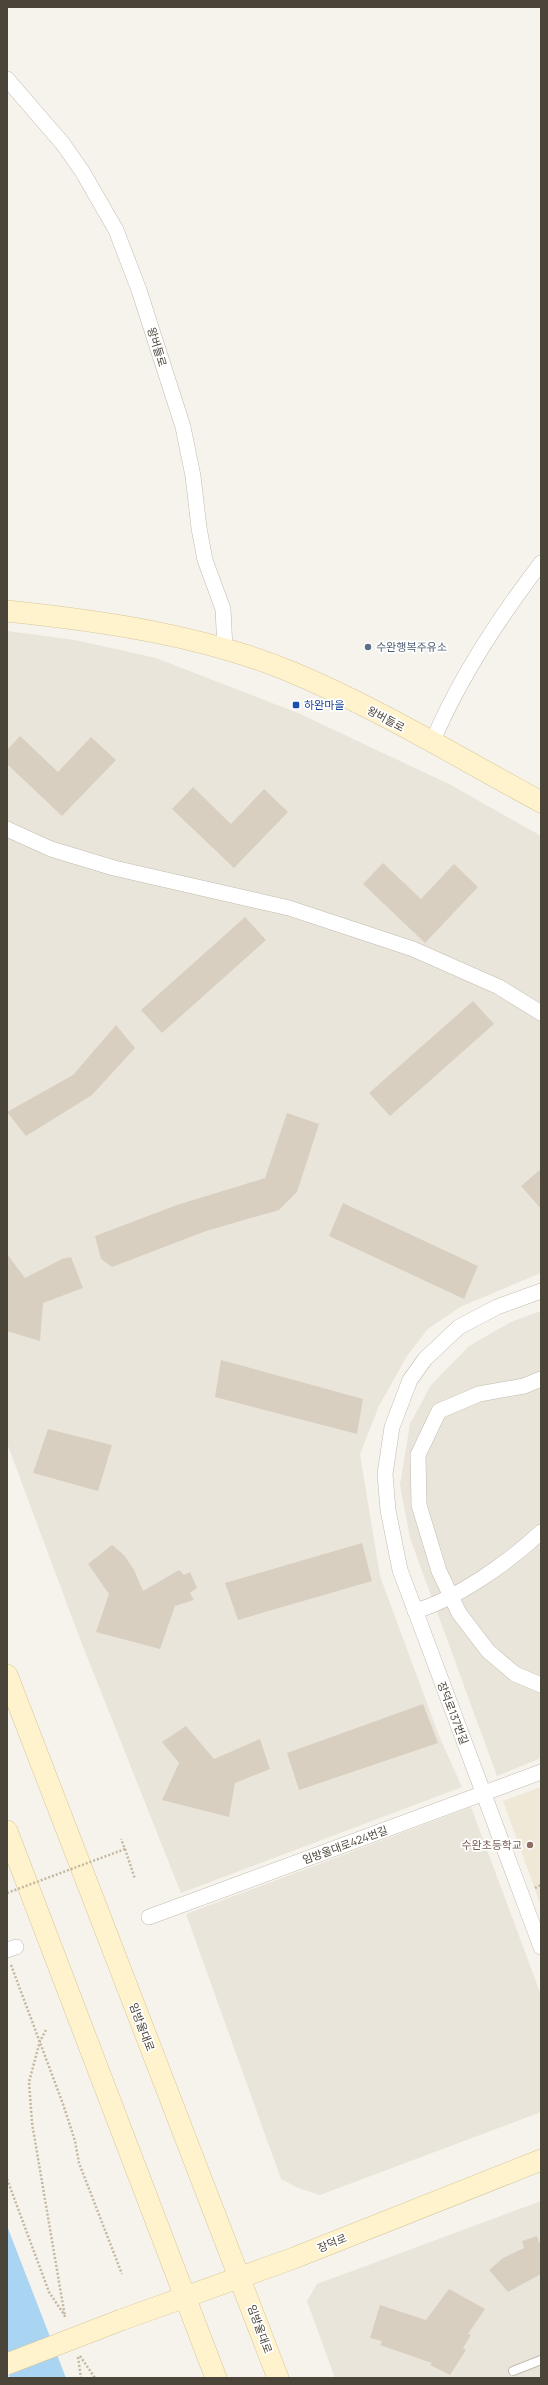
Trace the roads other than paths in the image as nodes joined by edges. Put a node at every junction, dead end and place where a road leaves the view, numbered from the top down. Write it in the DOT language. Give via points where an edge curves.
graph roads {
  1 [pos="7,79"];
  2 [pos="541,563"];
  3 [pos="7,611"];
  4 [pos="225,649"];
  5 [pos="432,743"];
  6 [pos="541,802"];
  7 [pos="7,829"];
  8 [pos="541,1013"];
  9 [pos="541,1290"];
  10 [pos="541,1379"];
  11 [pos="541,1532"];
  12 [pos="451,1596"];
  13 [pos="415,1611"];
  14 [pos="7,1675"];
  15 [pos="541,1685"];
  16 [pos="541,1772"];
  17 [pos="484,1794"];
  18 [pos="7,1832"];
  19 [pos="149,1917"];
  20 [pos="541,1947"];
  21 [pos="541,2160"];
  22 [pos="240,2276"];
  23 [pos="185,2297"];
  24 [pos="541,2360"];
  25 [pos="7,2364"];
  26 [pos="513,2371"];
  27 [pos="216,2378"];
  28 [pos="278,2378"];
  1 -- 4 [label="street, 왕버들로" via="63,144 82,171 116,230 139,290 183,427 205,560 223,609"];
  2 -- 5 [label="street" via="505,610 445,713"];
  3 -- 4 [label="main road, 왕버들로" via="102,623"];
  4 -- 5 [label="main road, 왕버들로" via="289,671 342,695"];
  5 -- 6 [label="main road, 왕버들로"];
  7 -- 8 [label="street" via="51,849 114,868 289,908 413,949 499,987"];
  9 -- 13 [label="street, 장덕로137번길" via="497,1307 459,1327 425,1359 410,1380 392,1427 384,1474 400,1570"];
  10 -- 12 [label="street" via="524,1386 479,1394 439,1411 418,1455 419,1505 439,1571"];
  11 -- 12 [label="street" via="518,1553"];
  12 -- 13 [label="street" via="435,1605"];
  12 -- 15 [label="street" via="459,1613 488,1651 515,1674"];
  13 -- 17 [label="street, 장덕로137번길"];
  14 -- 22 [label="main road, 임방울대로"];
  16 -- 17 [label="street, 임방울대로424번길"];
  17 -- 19 [label="street, 임방울대로424번길"];
  17 -- 20 [label="street, 장덕로137번길"];
  18 -- 23 [label="main road"];
  21 -- 22 [label="main road, 장덕로" via="294,2258"];
  22 -- 23 [label="main road, 장덕로"];
  22 -- 28 [label="main road, 임방울대로"];
  23 -- 25 [label="main road, 장덕로, bridge"];
  23 -- 27 [label="main road"];
  24 -- 26 [label="lane"];
}
